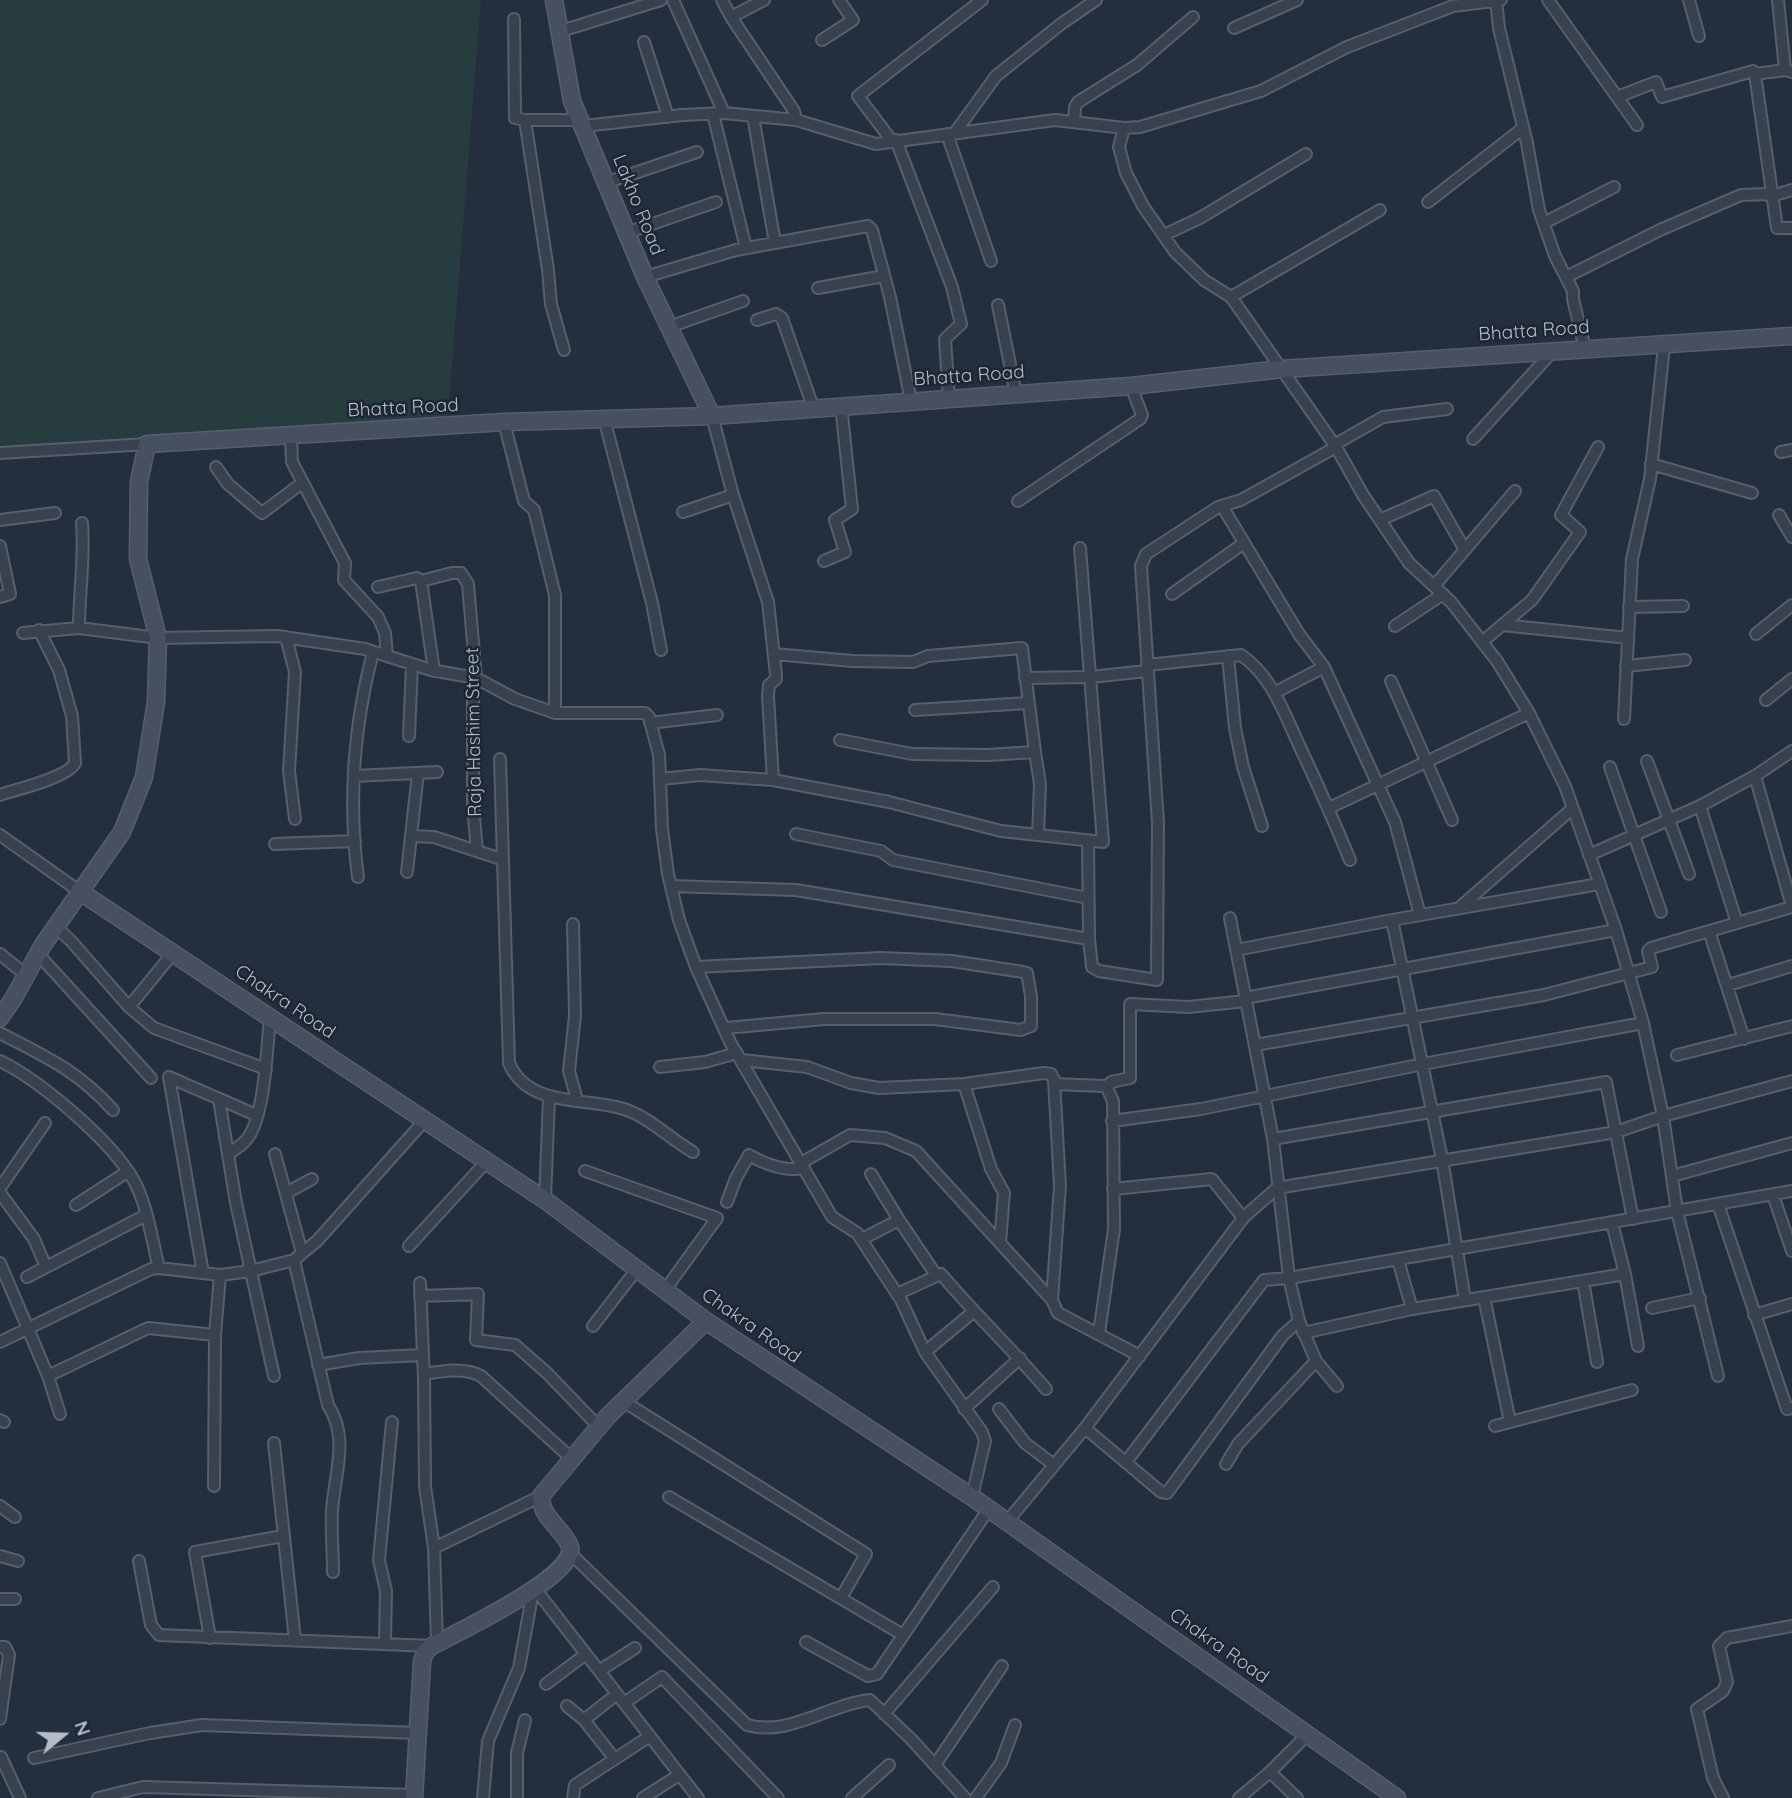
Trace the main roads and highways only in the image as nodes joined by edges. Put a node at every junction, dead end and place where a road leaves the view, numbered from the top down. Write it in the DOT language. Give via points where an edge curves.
graph roads {
  1 [pos="555,0"];
  2 [pos="1792,336"];
  3 [pos="712,416"];
  4 [pos="79,891"];
  5 [pos="0,1018"];
  6 [pos="706,1321"];
  7 [pos="414,1797"];
  8 [pos="1397,1798"];
  1 -- 3 [label="main road, Lakho Road" via="572,101 645,277"];
  2 -- 3 [label="main road, Bhatta Road" via="1282,369 1131,386"];
  3 -- 4 [label="main road, Bhatta Road" via="505,422 147,444 139,482 138,559 158,638 156,702 144,777 122,832"];
  4 -- 5 [label="main road"];
  4 -- 6 [label="main road, Chakra Road" via="545,1200"];
  6 -- 7 [label="main road" via="623,1401 541,1496 552,1523 570,1546 566,1561 533,1591 425,1652"];
  6 -- 8 [label="main road, Chakra Road" via="972,1497"];
}
